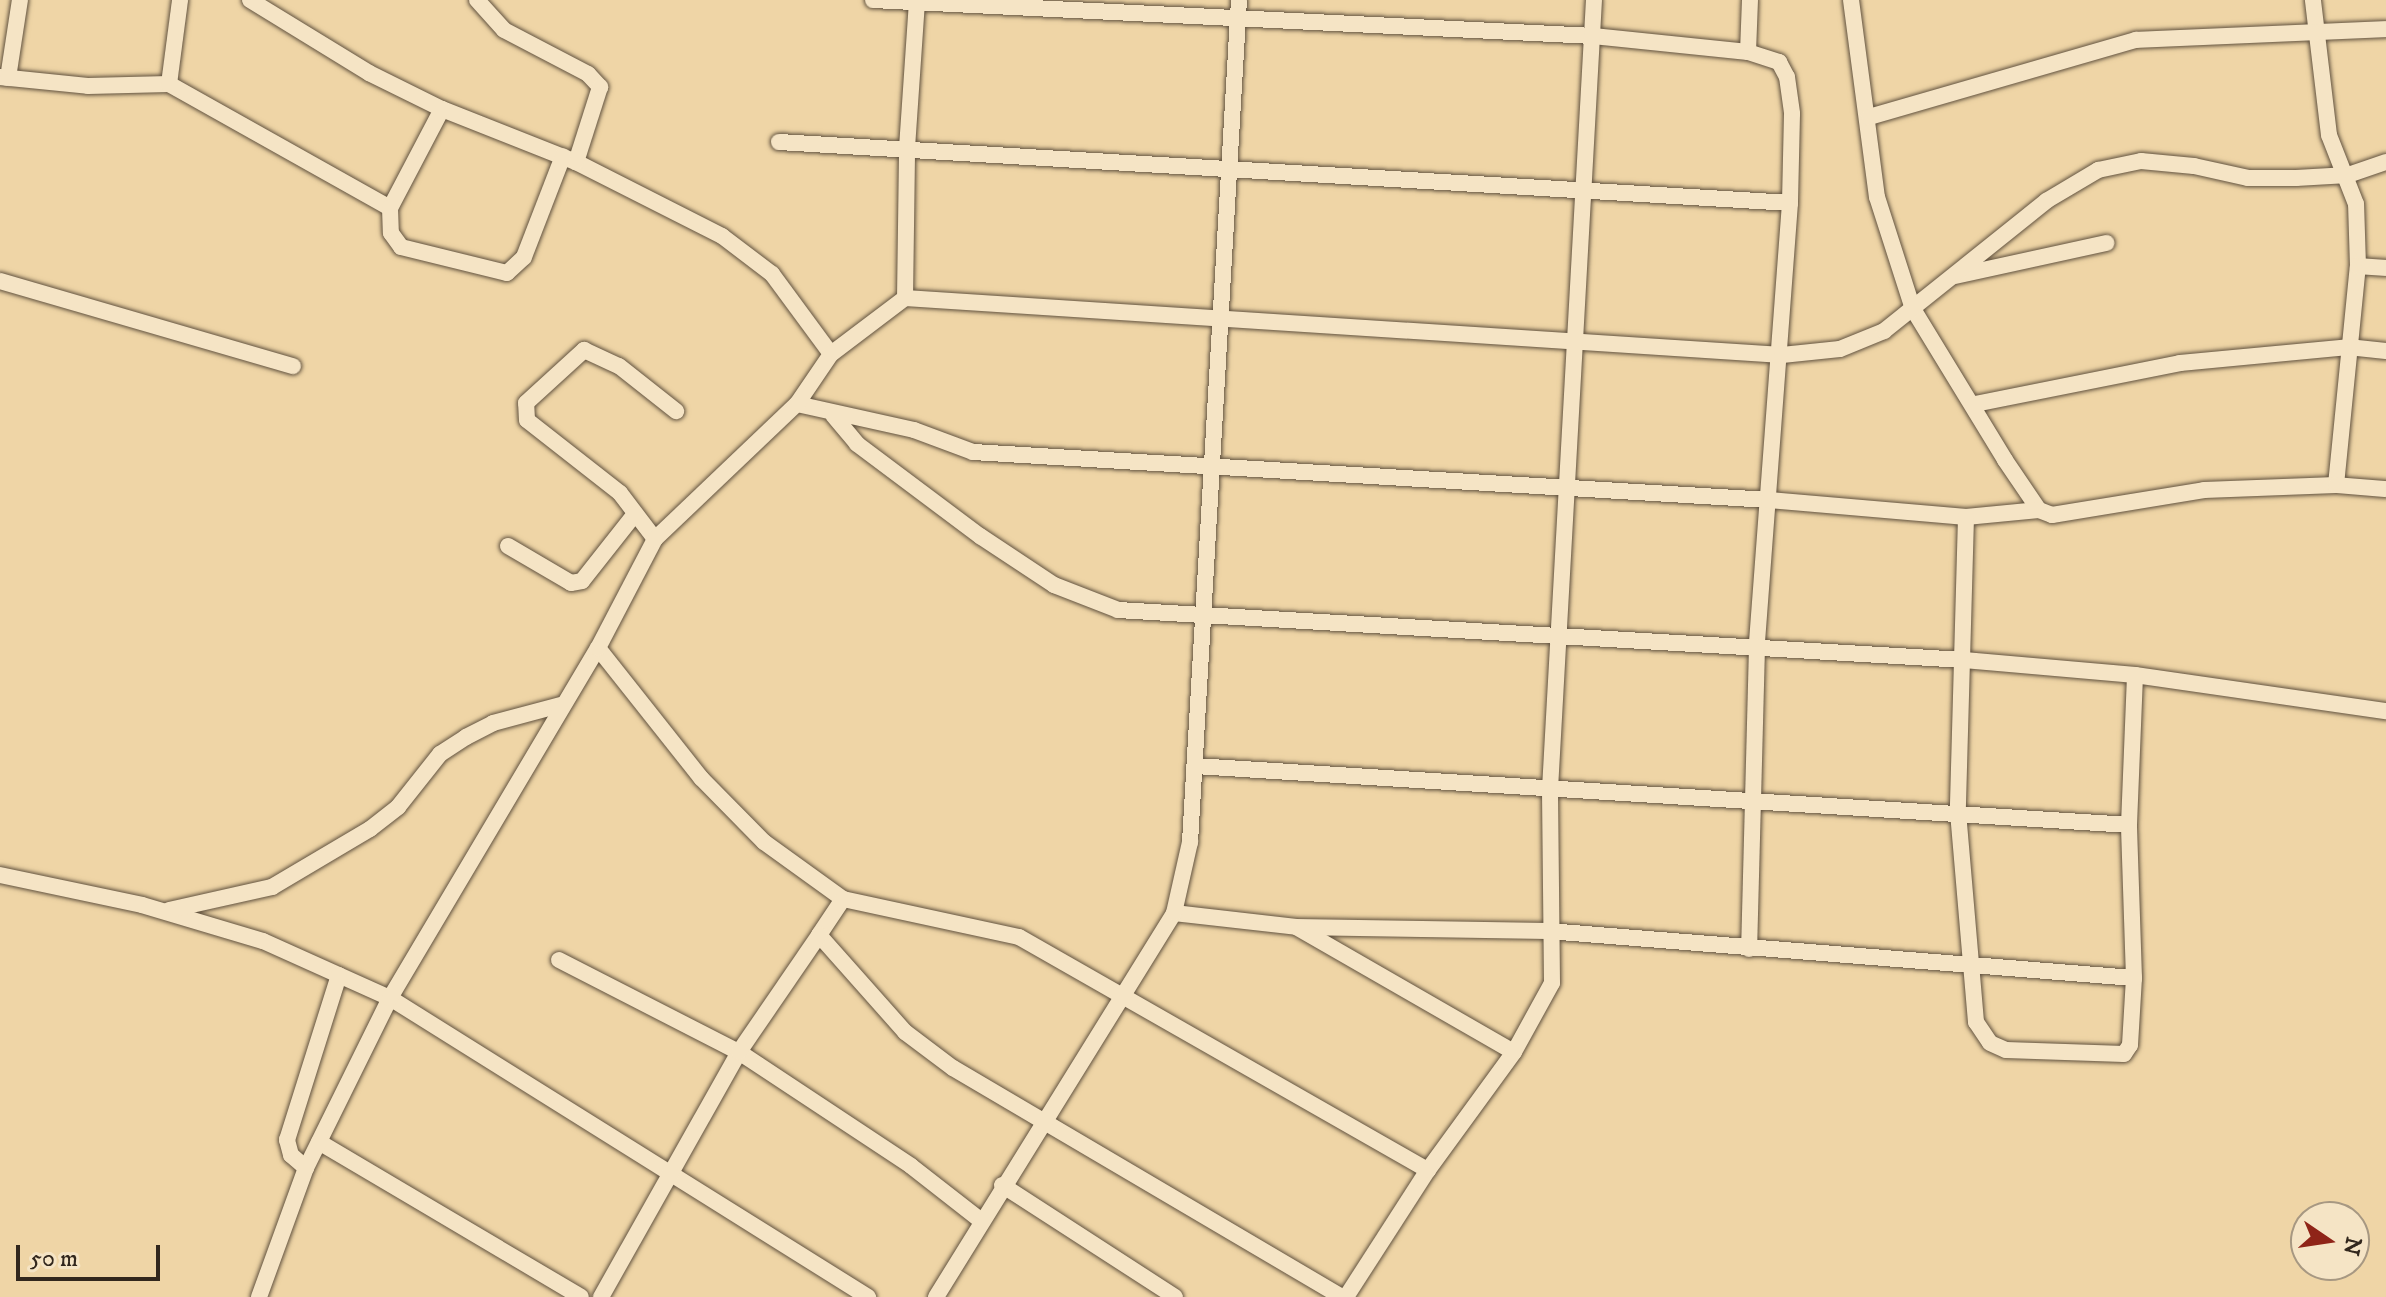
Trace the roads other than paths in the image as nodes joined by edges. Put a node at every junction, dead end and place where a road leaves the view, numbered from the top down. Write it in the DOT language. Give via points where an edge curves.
graph roads {
  1 [pos="20,0"];
  2 [pos="180,0"];
  3 [pos="250,0"];
  4 [pos="477,0"];
  5 [pos="873,0"];
  6 [pos="1594,0"];
  7 [pos="1750,0"];
  8 [pos="1851,0"];
  9 [pos="2313,0"];
  10 [pos="917,2"];
  11 [pos="1238,9"];
  12 [pos="2386,29"];
  13 [pos="2320,33"];
  14 [pos="1593,36"];
  15 [pos="1748,52"];
  16 [pos="4,77"];
  17 [pos="169,84"];
  18 [pos="442,109"];
  19 [pos="1869,117"];
  20 [pos="779,142"];
  21 [pos="907,148"];
  22 [pos="569,159"];
  23 [pos="2386,162"];
  24 [pos="1231,171"];
  25 [pos="2348,175"];
  26 [pos="1584,190"];
  27 [pos="1790,203"];
  28 [pos="390,208"];
  29 [pos="2106,243"];
  30 [pos="2358,266"];
  31 [pos="2386,268"];
  32 [pos="1953,276"];
  33 [pos="0,281"];
  34 [pos="905,298"];
  35 [pos="1913,309"];
  36 [pos="1219,319"];
  37 [pos="1574,342"];
  38 [pos="2348,347"];
  39 [pos="2386,351"];
  40 [pos="831,354"];
  41 [pos="1782,355"];
  42 [pos="293,366"];
  43 [pos="797,404"];
  44 [pos="1975,404"];
  45 [pos="676,411"];
  46 [pos="833,415"];
  47 [pos="1214,469"];
  48 [pos="2336,485"];
  49 [pos="1566,487"];
  50 [pos="2386,489"];
  51 [pos="1769,500"];
  52 [pos="2039,510"];
  53 [pos="635,514"];
  54 [pos="1966,517"];
  55 [pos="655,539"];
  56 [pos="508,546"];
  57 [pos="1205,619"];
  58 [pos="1557,637"];
  59 [pos="1757,647"];
  60 [pos="598,648"];
  61 [pos="1964,660"];
  62 [pos="2135,675"];
  63 [pos="564,704"];
  64 [pos="2386,711"];
  65 [pos="1195,766"];
  66 [pos="1550,789"];
  67 [pos="1754,798"];
  68 [pos="1958,812"];
  69 [pos="2129,825"];
  70 [pos="0,875"];
  71 [pos="843,899"];
  72 [pos="164,912"];
  73 [pos="1174,913"];
  74 [pos="1296,927"];
  75 [pos="1548,931"];
  76 [pos="819,935"];
  77 [pos="1749,949"];
  78 [pos="559,960"];
  79 [pos="1971,965"];
  80 [pos="339,975"];
  81 [pos="2134,978"];
  82 [pos="1122,992"];
  83 [pos="390,998"];
  84 [pos="739,1052"];
  85 [pos="1514,1052"];
  86 [pos="1043,1119"];
  87 [pos="319,1142"];
  88 [pos="306,1168"];
  89 [pos="1428,1170"];
  90 [pos="670,1174"];
  91 [pos="1002,1185"];
  92 [pos="980,1220"];
  93 [pos="262,1292"];
  94 [pos="280,1297"];
  95 [pos="581,1297"];
  96 [pos="601,1297"];
  97 [pos="868,1297"];
  98 [pos="936,1297"];
  99 [pos="1175,1297"];
  100 [pos="1344,1297"];
  1 -- 16 [label="street"];
  2 -- 17 [label="street"];
  3 -- 18 [label="street" via="369,73"];
  4 -- 22 [label="street" via="504,30 588,74 600,87"];
  5 -- 10 [label="street"];
  6 -- 14 [label="street"];
  7 -- 15 [label="street"];
  8 -- 19 [label="street"];
  9 -- 13 [label="street"];
  10 -- 11 [label="street"];
  10 -- 21 [label="street"];
  11 -- 14 [label="street"];
  11 -- 24 [label="street"];
  12 -- 13 [label="street"];
  13 -- 19 [label="street" via="2136,40"];
  13 -- 25 [label="street" via="2329,135"];
  14 -- 15 [label="street"];
  14 -- 26 [label="street"];
  15 -- 27 [label="street" via="1779,62 1787,77"];
  16 -- 17 [label="street" via="136,88"];
  17 -- 28 [label="street"];
  18 -- 22 [label="street"];
  18 -- 28 [label="street"];
  19 -- 35 [label="street" via="1877,197"];
  20 -- 21 [label="street"];
  21 -- 24 [label="street"];
  21 -- 34 [label="street"];
  22 -- 28 [label="street" via="524,257 507,273 401,247 388,225"];
  22 -- 40 [label="street" via="753,256"];
  23 -- 25 [label="street"];
  24 -- 26 [label="street"];
  24 -- 36 [label="street"];
  25 -- 30 [label="street" via="2356,204"];
  25 -- 32 [label="street" via="2248,178 2141,161 2098,170 2046,201"];
  26 -- 27 [label="street"];
  26 -- 37 [label="street"];
  27 -- 41 [label="street"];
  29 -- 32 [label="street"];
  30 -- 31 [label="street"];
  30 -- 38 [label="street"];
  32 -- 35 [label="street"];
  33 -- 42 [label="street"];
  34 -- 36 [label="street"];
  34 -- 40 [label="street"];
  35 -- 41 [label="street" via="1884,331 1840,349"];
  35 -- 44 [label="street"];
  36 -- 37 [label="street"];
  36 -- 47 [label="street"];
  37 -- 41 [label="street"];
  37 -- 49 [label="street"];
  38 -- 39 [label="street"];
  38 -- 44 [label="street" via="2180,363"];
  38 -- 48 [label="street"];
  40 -- 43 [label="street"];
  41 -- 51 [label="street"];
  43 -- 46 [label="street"];
  43 -- 55 [label="street"];
  44 -- 52 [label="street"];
  45 -- 53 [label="street" via="619,366 584,350 526,403 527,420 620,493"];
  46 -- 47 [label="street" via="914,430 973,452"];
  46 -- 57 [label="street" via="857,444 1054,585 1118,610"];
  47 -- 49 [label="street"];
  47 -- 57 [label="street"];
  48 -- 50 [label="street"];
  48 -- 52 [label="street" via="2204,490 2070,514"];
  49 -- 51 [label="street"];
  49 -- 58 [label="street"];
  51 -- 54 [label="street"];
  51 -- 59 [label="street"];
  52 -- 54 [label="street"];
  53 -- 55 [label="street"];
  53 -- 56 [label="street" via="582,581 571,583"];
  54 -- 61 [label="street"];
  55 -- 60 [label="street"];
  57 -- 58 [label="street"];
  57 -- 65 [label="street"];
  58 -- 59 [label="street"];
  58 -- 66 [label="street"];
  59 -- 61 [label="street"];
  59 -- 67 [label="street"];
  60 -- 63 [label="street"];
  60 -- 71 [label="street" via="712,788 764,842"];
  61 -- 62 [label="street"];
  61 -- 68 [label="street"];
  62 -- 64 [label="street"];
  62 -- 69 [label="street"];
  63 -- 72 [label="street" via="493,723 466,737 440,754 398,807 370,829 272,887"];
  63 -- 83 [label="street"];
  65 -- 66 [label="street"];
  65 -- 73 [label="street" via="1190,842"];
  66 -- 67 [label="street"];
  66 -- 75 [label="street"];
  67 -- 68 [label="street"];
  67 -- 77 [label="street"];
  68 -- 69 [label="street"];
  68 -- 79 [label="street"];
  69 -- 81 [label="street"];
  70 -- 72 [label="street"];
  71 -- 76 [label="street"];
  71 -- 82 [label="street" via="1019,937"];
  72 -- 80 [label="street" via="263,941"];
  73 -- 74 [label="street"];
  73 -- 82 [label="street"];
  74 -- 75 [label="street"];
  74 -- 85 [label="street"];
  75 -- 77 [label="street"];
  75 -- 85 [label="street" via="1552,983"];
  76 -- 84 [label="street"];
  76 -- 86 [label="street" via="905,1032 953,1068"];
  77 -- 79 [label="street"];
  78 -- 84 [label="street"];
  79 -- 81 [label="street"];
  79 -- 81 [label="street" via="1980,1032 2006,1050 2124,1054 2130,1045"];
  80 -- 83 [label="street"];
  80 -- 88 [label="street" via="287,1140 291,1155"];
  82 -- 86 [label="street"];
  82 -- 89 [label="street"];
  83 -- 87 [label="street"];
  83 -- 90 [label="street"];
  84 -- 90 [label="street"];
  84 -- 92 [label="street" via="911,1166"];
  85 -- 89 [label="street"];
  86 -- 91 [label="street"];
  86 -- 100 [label="street"];
  87 -- 88 [label="street"];
  87 -- 95 [label="street"];
  88 -- 93 [label="street"];
  89 -- 100 [label="street"];
  90 -- 96 [label="street"];
  90 -- 97 [label="street"];
  91 -- 92 [label="street"];
  91 -- 99 [label="street"];
  92 -- 98 [label="street"];
  93 -- 94 [label="street"];
}
